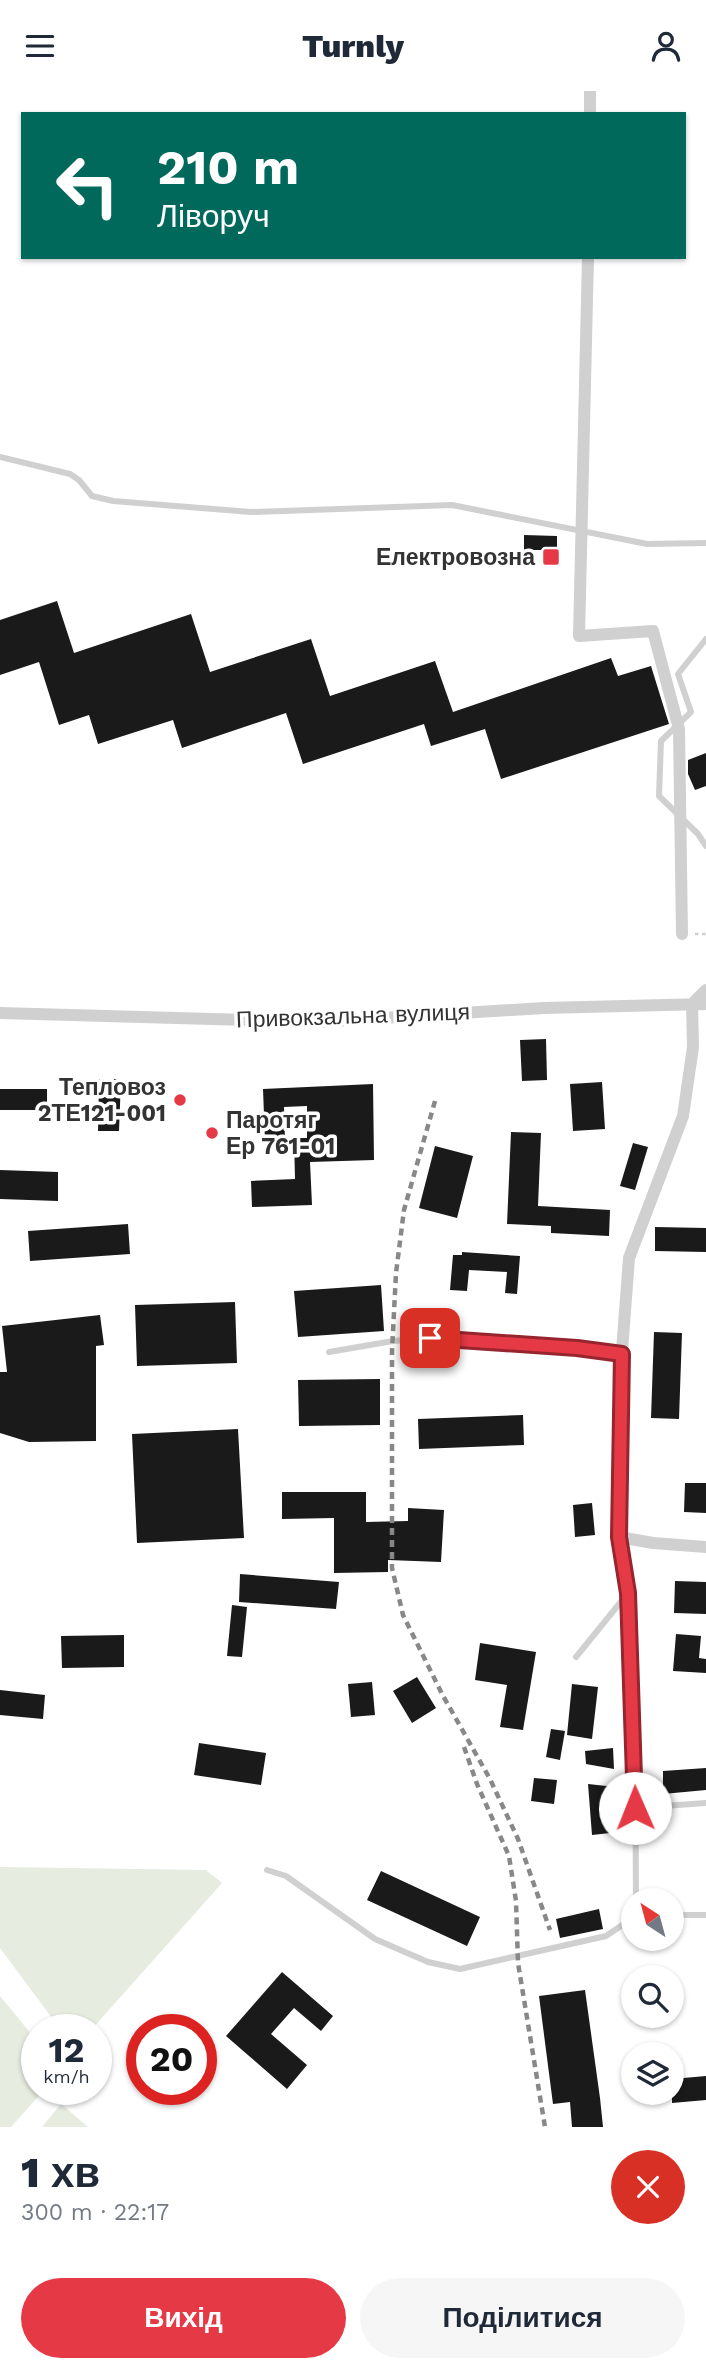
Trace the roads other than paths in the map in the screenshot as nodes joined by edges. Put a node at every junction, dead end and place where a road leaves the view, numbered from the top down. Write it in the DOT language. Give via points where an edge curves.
graph roads {
  1 [pos="590,91"];
  2 [pos="590,112"];
  3 [pos="587,259"];
  4 [pos="0,457"];
  5 [pos="706,543"];
  6 [pos="706,639"];
  7 [pos="706,846"];
  8 [pos="682,934"];
  9 [pos="706,990"];
  10 [pos="692,1004"];
  11 [pos="706,1004"];
  12 [pos="0,1013"];
  13 [pos="329,1352"];
  14 [pos="622,1354"];
  15 [pos="619,1537"];
  16 [pos="706,1547"];
  17 [pos="628,1593"];
  18 [pos="576,1657"];
  19 [pos="706,1803"];
  20 [pos="635,1808"];
  21 [pos="267,1870"];
  22 [pos="636,1888"];
  23 [pos="684,1915"];
  24 [pos="706,1915"];
  25 [pos="621,1926"];
  1 -- 2 [label="street"];
  3 -- 8 [label="street, bridge" via="579,636 653,631 679,729"];
  4 -- 5 [label="lane" via="70,474 92,496 113,501 251,512 452,505 647,544"];
  6 -- 7 [label="lane" via="677,674 691,712 661,741 659,796"];
  9 -- 10 [label="street"];
  10 -- 11 [label="street, Привокзальна вулиця"];
  10 -- 12 [label="street, Привокзальна вулиця" via="318,1022"];
  10 -- 14 [label="street" via="683,1116 629,1258"];
  13 -- 14 [label="lane" via="430,1338"];
  14 -- 15 [label="street"];
  15 -- 16 [label="street"];
  15 -- 17 [label="lane"];
  17 -- 18 [label="lane"];
  17 -- 20 [label="lane"];
  19 -- 20 [label="lane"];
  20 -- 22 [label="lane"];
  21 -- 25 [label="lane" via="286,1876 375,1939 428,1962 460,1969 606,1936"];
  23 -- 24 [label="lane"];
}
